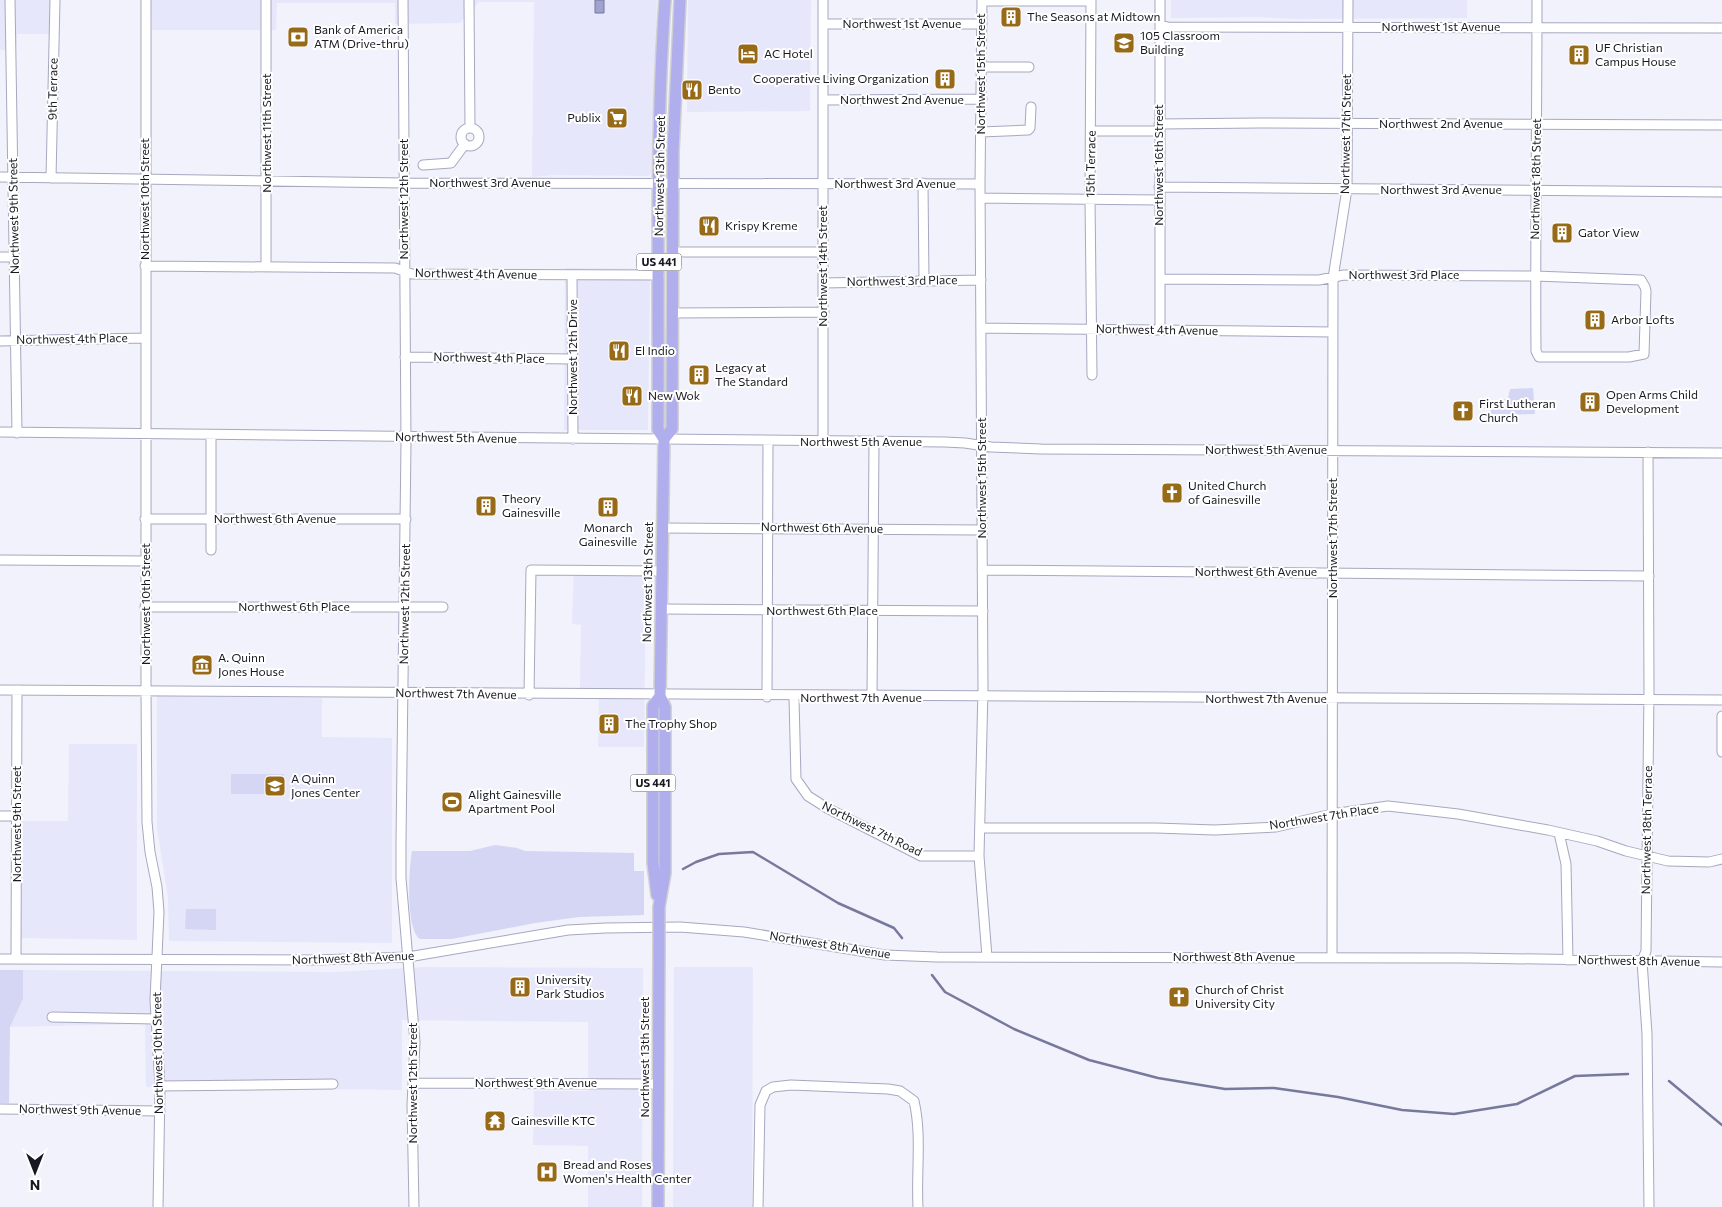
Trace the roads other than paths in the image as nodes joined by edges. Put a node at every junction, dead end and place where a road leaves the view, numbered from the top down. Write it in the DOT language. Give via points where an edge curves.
graph roads {
  1 [pos="10,0"];
  2 [pos="55,0"];
  3 [pos="146,0"];
  4 [pos="266,0"];
  5 [pos="403,0"];
  6 [pos="470,0"];
  7 [pos="665,0"];
  8 [pos="680,0"];
  9 [pos="823,0"];
  10 [pos="982,0"];
  11 [pos="1160,0"];
  12 [pos="1348,0"];
  13 [pos="1536,0"];
  14 [pos="1091,1"];
  15 [pos="823,24"];
  16 [pos="982,24"];
  17 [pos="1160,25"];
  18 [pos="1348,27"];
  19 [pos="1537,27"];
  20 [pos="1722,28"];
  21 [pos="0,57"];
  22 [pos="10,57"];
  23 [pos="1029,66"];
  24 [pos="982,67"];
  25 [pos="982,99"];
  26 [pos="823,100"];
  27 [pos="1030,107"];
  28 [pos="1346,123"];
  29 [pos="1536,124"];
  30 [pos="1722,124"];
  31 [pos="470,128"];
  32 [pos="1159,128"];
  33 [pos="1091,131"];
  34 [pos="981,132"];
  35 [pos="465,144"];
  36 [pos="424,165"];
  37 [pos="0,177"];
  38 [pos="14,177"];
  39 [pos="51,178"];
  40 [pos="145,178"];
  41 [pos="267,180"];
  42 [pos="404,183"];
  43 [pos="923,183"];
  44 [pos="659,184"];
  45 [pos="673,184"];
  46 [pos="823,184"];
  47 [pos="980,184"];
  48 [pos="1159,187"];
  49 [pos="1347,189"];
  50 [pos="1535,191"];
  51 [pos="1722,192"];
  52 [pos="981,198"];
  53 [pos="1090,198"];
  54 [pos="1159,200"];
  55 [pos="672,252"];
  56 [pos="823,252"];
  57 [pos="0,257"];
  58 [pos="14,257"];
  59 [pos="145,266"];
  60 [pos="266,267"];
  61 [pos="404,272"];
  62 [pos="572,275"];
  63 [pos="659,275"];
  64 [pos="1535,276"];
  65 [pos="1333,278"];
  66 [pos="982,280"];
  67 [pos="1160,280"];
  68 [pos="924,281"];
  69 [pos="823,283"];
  70 [pos="824,312"];
  71 [pos="672,313"];
  72 [pos="982,328"];
  73 [pos="1092,328"];
  74 [pos="1160,330"];
  75 [pos="1333,332"];
  76 [pos="145,338"];
  77 [pos="15,340"];
  78 [pos="0,341"];
  79 [pos="406,357"];
  80 [pos="1539,357"];
  81 [pos="573,359"];
  82 [pos="1092,374"];
  83 [pos="0,432"];
  84 [pos="17,432"];
  85 [pos="146,434"];
  86 [pos="211,436"];
  87 [pos="406,437"];
  88 [pos="573,439"];
  89 [pos="664,439"];
  90 [pos="768,441"];
  91 [pos="824,442"];
  92 [pos="874,443"];
  93 [pos="981,446"];
  94 [pos="1333,450"];
  95 [pos="1648,452"];
  96 [pos="1722,453"];
  97 [pos="211,518"];
  98 [pos="145,519"];
  99 [pos="406,519"];
  100 [pos="768,527"];
  101 [pos="662,528"];
  102 [pos="873,529"];
  103 [pos="982,530"];
  104 [pos="211,550"];
  105 [pos="0,560"];
  106 [pos="146,561"];
  107 [pos="982,570"];
  108 [pos="662,571"];
  109 [pos="1333,573"];
  110 [pos="1649,576"];
  111 [pos="405,606"];
  112 [pos="146,607"];
  113 [pos="443,607"];
  114 [pos="661,609"];
  115 [pos="768,611"];
  116 [pos="873,611"];
  117 [pos="982,611"];
  118 [pos="0,690"];
  119 [pos="17,690"];
  120 [pos="146,691"];
  121 [pos="403,694"];
  122 [pos="529,695"];
  123 [pos="660,696"];
  124 [pos="767,697"];
  125 [pos="794,698"];
  126 [pos="872,698"];
  127 [pos="982,698"];
  128 [pos="1332,699"];
  129 [pos="1648,700"];
  130 [pos="1722,700"];
  131 [pos="1722,716"];
  132 [pos="1722,752"];
  133 [pos="1332,814"];
  134 [pos="0,816"];
  135 [pos="17,816"];
  136 [pos="980,828"];
  137 [pos="1559,833"];
  138 [pos="979,856"];
  139 [pos="1647,857"];
  140 [pos="1722,859"];
  141 [pos="408,957"];
  142 [pos="987,957"];
  143 [pos="1332,958"];
  144 [pos="0,959"];
  145 [pos="16,959"];
  146 [pos="158,960"];
  147 [pos="1568,960"];
  148 [pos="1642,961"];
  149 [pos="1722,962"];
  150 [pos="52,1018"];
  151 [pos="155,1019"];
  152 [pos="414,1083"];
  153 [pos="333,1084"];
  154 [pos="658,1084"];
  155 [pos="160,1086"];
  156 [pos="0,1110"];
  157 [pos="160,1111"];
  158 [pos="158,1207"];
  159 [pos="414,1207"];
  160 [pos="658,1207"];
  161 [pos="758,1207"];
  162 [pos="918,1207"];
  163 [pos="1649,1207"];
  1 -- 22 [label="street, Northwest 9th Street"];
  2 -- 39 [label="street, 9th Terrace"];
  3 -- 40 [label="street, Northwest 10th Street"];
  4 -- 41 [label="street, Northwest 11th Street"];
  5 -- 42 [label="street, Northwest 12th Street"];
  6 -- 31 [label="street"];
  7 -- 44 [label="main road, Northwest 13th Street / US 441"];
  8 -- 45 [label="main road, Northwest 13th Street / US 441"];
  9 -- 15 [label="street, Northwest 14th Street"];
  10 -- 14 [label="street"];
  10 -- 16 [label="street, Northwest 15th Street"];
  11 -- 17 [label="street, Northwest 16th Street"];
  12 -- 18 [label="street, Northwest 17th Street"];
  13 -- 19 [label="street, Northwest 18th Street"];
  14 -- 33 [label="street, 15th Terrace"];
  15 -- 16 [label="street, Northwest 1st Avenue"];
  15 -- 26 [label="street, Northwest 14th Street"];
  16 -- 24 [label="street, Northwest 15th Street"];
  17 -- 18 [label="street, Northwest 1st Avenue"];
  17 -- 32 [label="street, Northwest 16th Street"];
  18 -- 19 [label="street, Northwest 1st Avenue"];
  18 -- 28 [label="street, Northwest 17th Street"];
  19 -- 20 [label="street, Northwest 1st Avenue"];
  19 -- 29 [label="street, Northwest 18th Street"];
  21 -- 22 [label="street"];
  22 -- 38 [label="street, Northwest 9th Street"];
  23 -- 24 [label="street"];
  24 -- 25 [label="street, Northwest 15th Street"];
  25 -- 26 [label="street, Northwest 2nd Avenue"];
  25 -- 34 [label="street, Northwest 15th Street"];
  26 -- 46 [label="street, Northwest 14th Street"];
  27 -- 34 [label="street" via="1028,130"];
  28 -- 29 [label="street, Northwest 2nd Avenue"];
  28 -- 32 [label="street, Northwest 2nd Avenue"];
  28 -- 49 [label="street, Northwest 17th Street"];
  29 -- 30 [label="street, Northwest 2nd Avenue"];
  29 -- 50 [label="street, Northwest 18th Street"];
  31 -- 35 [label="street" via="461,135"];
  31 -- 35 [label="street" via="478,132 479,140 472,146"];
  32 -- 33 [label="street, Northwest 2nd Avenue"];
  32 -- 48 [label="street, Northwest 16th Street"];
  33 -- 53 [label="street, 15th Terrace"];
  34 -- 47 [label="street, Northwest 15th Street"];
  35 -- 36 [label="street" via="451,163"];
  37 -- 38 [label="street, Northwest 3rd Avenue"];
  38 -- 39 [label="street, Northwest 3rd Avenue"];
  38 -- 58 [label="street, Northwest 9th Street"];
  39 -- 40 [label="street, Northwest 3rd Avenue"];
  40 -- 41 [label="street, Northwest 3rd Avenue"];
  40 -- 59 [label="street, Northwest 10th Street"];
  41 -- 42 [label="street, Northwest 3rd Avenue"];
  41 -- 60 [label="street, Northwest 11th Street"];
  42 -- 44 [label="street, Northwest 3rd Avenue"];
  42 -- 61 [label="street, Northwest 12th Street"];
  43 -- 46 [label="street, Northwest 3rd Avenue"];
  43 -- 47 [label="street, Northwest 3rd Avenue"];
  43 -- 68 [label="street"];
  44 -- 45 [label="street, Northwest 3rd Avenue"];
  44 -- 63 [label="main road, Northwest 13th Street / US 441"];
  45 -- 46 [label="street, Northwest 3rd Avenue"];
  45 -- 55 [label="main road, Northwest 13th Street / US 441"];
  46 -- 56 [label="street, Northwest 14th Street"];
  47 -- 52 [label="street, Northwest 15th Street"];
  48 -- 49 [label="street, Northwest 3rd Avenue"];
  48 -- 54 [label="street, Northwest 16th Street"];
  49 -- 50 [label="street, Northwest 3rd Avenue"];
  49 -- 65 [label="street, Northwest 17th Street"];
  50 -- 51 [label="street, Northwest 3rd Avenue"];
  50 -- 64 [label="street, Northwest 18th Street"];
  52 -- 53 [label="street"];
  52 -- 66 [label="street, Northwest 15th Street"];
  53 -- 54 [label="street"];
  53 -- 73 [label="street, 15th Terrace"];
  54 -- 67 [label="street, Northwest 16th Street"];
  55 -- 56 [label="street"];
  55 -- 71 [label="main road, Northwest 13th Street / US 441"];
  56 -- 69 [label="street, Northwest 14th Street"];
  57 -- 58 [label="street"];
  58 -- 77 [label="street, Northwest 9th Street"];
  59 -- 60 [label="street, Northwest 4th Avenue"];
  59 -- 76 [label="street, Northwest 10th Street"];
  60 -- 61 [label="street, Northwest 4th Avenue" via="395,268"];
  61 -- 62 [label="street, Northwest 4th Avenue"];
  61 -- 79 [label="street, Northwest 12th Street"];
  62 -- 63 [label="street, Northwest 4th Avenue"];
  62 -- 81 [label="street, Northwest 12th Drive"];
  63 -- 89 [label="main road, Northwest 13th Street / US 441" via="658,430"];
  64 -- 65 [label="street, Northwest 3rd Place" via="1344,275"];
  64 -- 80 [label="street, Northwest 18th Street" via="1536,351"];
  64 -- 80 [label="street, Northwest 3rd Place" via="1641,280 1645,287 1644,354 1629,357"];
  65 -- 67 [label="street, Northwest 3rd Place"];
  65 -- 75 [label="street, Northwest 17th Street"];
  66 -- 68 [label="street, Northwest 3rd Place"];
  66 -- 72 [label="street, Northwest 15th Street"];
  67 -- 74 [label="street, Northwest 16th Street"];
  68 -- 69 [label="street, Northwest 3rd Place"];
  69 -- 70 [label="street, Northwest 14th Street"];
  70 -- 71 [label="street"];
  70 -- 91 [label="street, Northwest 14th Street"];
  71 -- 89 [label="main road, Northwest 13th Street / US 441" via="672,429"];
  72 -- 73 [label="street, Northwest 4th Avenue"];
  72 -- 93 [label="street, Northwest 15th Street"];
  73 -- 74 [label="street, Northwest 4th Avenue"];
  73 -- 82 [label="street, 15th Terrace"];
  74 -- 75 [label="street, Northwest 4th Avenue"];
  75 -- 94 [label="street, Northwest 17th Street"];
  76 -- 77 [label="street, Northwest 4th Place"];
  76 -- 85 [label="street, Northwest 10th Street"];
  77 -- 78 [label="street, Northwest 4th Place"];
  77 -- 84 [label="street, Northwest 9th Street"];
  79 -- 81 [label="street, Northwest 4th Place"];
  79 -- 87 [label="street, Northwest 12th Street"];
  81 -- 88 [label="street, Northwest 12th Drive"];
  83 -- 84 [label="street, Northwest 5th Avenue"];
  84 -- 85 [label="street, Northwest 5th Avenue"];
  85 -- 86 [label="street, Northwest 5th Avenue"];
  85 -- 98 [label="street, Northwest 10th Street"];
  86 -- 87 [label="street, Northwest 5th Avenue"];
  86 -- 97 [label="street"];
  87 -- 88 [label="street, Northwest 5th Avenue"];
  87 -- 99 [label="street, Northwest 12th Street"];
  88 -- 89 [label="street, Northwest 5th Avenue"];
  89 -- 90 [label="street, Northwest 5th Avenue"];
  89 -- 101 [label="main road, Northwest 13th Street / US 441"];
  90 -- 91 [label="street, Northwest 5th Avenue"];
  90 -- 100 [label="street"];
  91 -- 92 [label="street, Northwest 5th Avenue"];
  92 -- 93 [label="street, Northwest 5th Avenue" via="945,442"];
  92 -- 102 [label="street"];
  93 -- 94 [label="street, Northwest 5th Avenue"];
  93 -- 103 [label="street, Northwest 15th Street"];
  94 -- 95 [label="street, Northwest 5th Avenue"];
  94 -- 109 [label="street, Northwest 17th Street"];
  95 -- 96 [label="street, Northwest 5th Avenue"];
  95 -- 110 [label="street, Northwest 18th Terrace"];
  97 -- 98 [label="street, Northwest 6th Avenue"];
  97 -- 99 [label="street, Northwest 6th Avenue"];
  97 -- 104 [label="street"];
  98 -- 106 [label="street, Northwest 10th Street"];
  99 -- 111 [label="street, Northwest 12th Street"];
  100 -- 101 [label="street, Northwest 6th Avenue"];
  100 -- 102 [label="street, Northwest 6th Avenue"];
  100 -- 115 [label="street"];
  101 -- 108 [label="main road, Northwest 13th Street / US 441"];
  102 -- 103 [label="street, Northwest 6th Avenue"];
  102 -- 116 [label="street"];
  103 -- 107 [label="street, Northwest 15th Street"];
  105 -- 106 [label="street"];
  106 -- 112 [label="street, Northwest 10th Street"];
  107 -- 109 [label="street, Northwest 6th Avenue"];
  107 -- 117 [label="street, Northwest 15th Street"];
  108 -- 114 [label="main road, Northwest 13th Street / US 441"];
  108 -- 122 [label="street" via="531,570"];
  109 -- 110 [label="street, Northwest 6th Avenue"];
  109 -- 128 [label="street, Northwest 17th Street"];
  110 -- 129 [label="street, Northwest 18th Terrace"];
  111 -- 112 [label="street, Northwest 6th Place"];
  111 -- 113 [label="street, Northwest 6th Place"];
  111 -- 121 [label="street, Northwest 12th Street"];
  112 -- 120 [label="street, Northwest 10th Street"];
  114 -- 115 [label="street, Northwest 6th Place"];
  114 -- 123 [label="main road, Northwest 13th Street / US 441"];
  115 -- 116 [label="street, Northwest 6th Place"];
  115 -- 124 [label="street"];
  116 -- 117 [label="street, Northwest 6th Place"];
  116 -- 126 [label="street"];
  117 -- 127 [label="street, Northwest 15th Street"];
  118 -- 119 [label="street, Northwest 7th Avenue"];
  119 -- 120 [label="street, Northwest 7th Avenue"];
  119 -- 135 [label="street, Northwest 9th Street"];
  120 -- 121 [label="street, Northwest 7th Avenue"];
  120 -- 146 [label="street, Northwest 10th Street" via="147,822 159,912"];
  121 -- 122 [label="street, Northwest 7th Avenue"];
  121 -- 141 [label="street, Northwest 12th Street" via="401,878"];
  122 -- 123 [label="street, Northwest 7th Avenue"];
  123 -- 124 [label="street, Northwest 7th Avenue"];
  123 -- 154 [label="main road, Northwest 13th Street / US 441, bridge" via="653,706 654,873 659,907"];
  124 -- 125 [label="street, Northwest 7th Avenue"];
  125 -- 126 [label="street, Northwest 7th Avenue"];
  125 -- 138 [label="street, Northwest 7th Road" via="796,779 808,796 921,856"];
  126 -- 127 [label="street, Northwest 7th Avenue"];
  127 -- 128 [label="street, Northwest 7th Avenue"];
  127 -- 136 [label="street, Northwest 15th Street"];
  128 -- 129 [label="street, Northwest 7th Avenue"];
  128 -- 133 [label="street, Northwest 17th Street"];
  129 -- 130 [label="street, Northwest 7th Avenue"];
  129 -- 139 [label="street, Northwest 18th Terrace"];
  131 -- 132 [label="street"];
  133 -- 136 [label="street, Northwest 7th Place" via="1276,826 1215,830"];
  133 -- 137 [label="street, Northwest 7th Place" via="1388,806 1458,814"];
  133 -- 143 [label="street, Northwest 17th Street"];
  134 -- 135 [label="street"];
  135 -- 145 [label="street, Northwest 9th Street"];
  136 -- 138 [label="street, Northwest 15th Street"];
  137 -- 139 [label="street, Northwest 7th Place"];
  137 -- 147 [label="street" via="1566,864"];
  138 -- 142 [label="street, Northwest 15th Street"];
  139 -- 140 [label="street, Northwest 7th Place" via="1709,862"];
  139 -- 148 [label="street, Northwest 18th Terrace" via="1646,951"];
  141 -- 142 [label="street, Northwest 8th Avenue" via="568,930 661,927 744,932 885,955"];
  141 -- 146 [label="street, Northwest 8th Avenue"];
  141 -- 152 [label="street, Northwest 12th Street" via="415,1042"];
  142 -- 143 [label="street, Northwest 8th Avenue"];
  143 -- 147 [label="street, Northwest 8th Avenue"];
  144 -- 145 [label="street, Northwest 8th Avenue"];
  145 -- 146 [label="street, Northwest 8th Avenue"];
  146 -- 151 [label="street, Northwest 10th Street"];
  147 -- 148 [label="street, Northwest 8th Avenue"];
  148 -- 149 [label="street, Northwest 8th Avenue"];
  148 -- 163 [label="street, Northwest 18th Terrace" via="1647,1034"];
  150 -- 151 [label="street"];
  151 -- 155 [label="street, Northwest 10th Street"];
  152 -- 154 [label="street, Northwest 9th Avenue"];
  152 -- 159 [label="street, Northwest 12th Street"];
  153 -- 155 [label="street"];
  154 -- 160 [label="main road, Northwest 13th Street / US 441"];
  155 -- 157 [label="street, Northwest 10th Street"];
  156 -- 157 [label="street, Northwest 9th Avenue"];
  157 -- 158 [label="street, Northwest 10th Street"];
  161 -- 162 [label="street" via="760,1105 766,1091 790,1085 888,1089 900,1091 914,1101 919,1162"];
}
